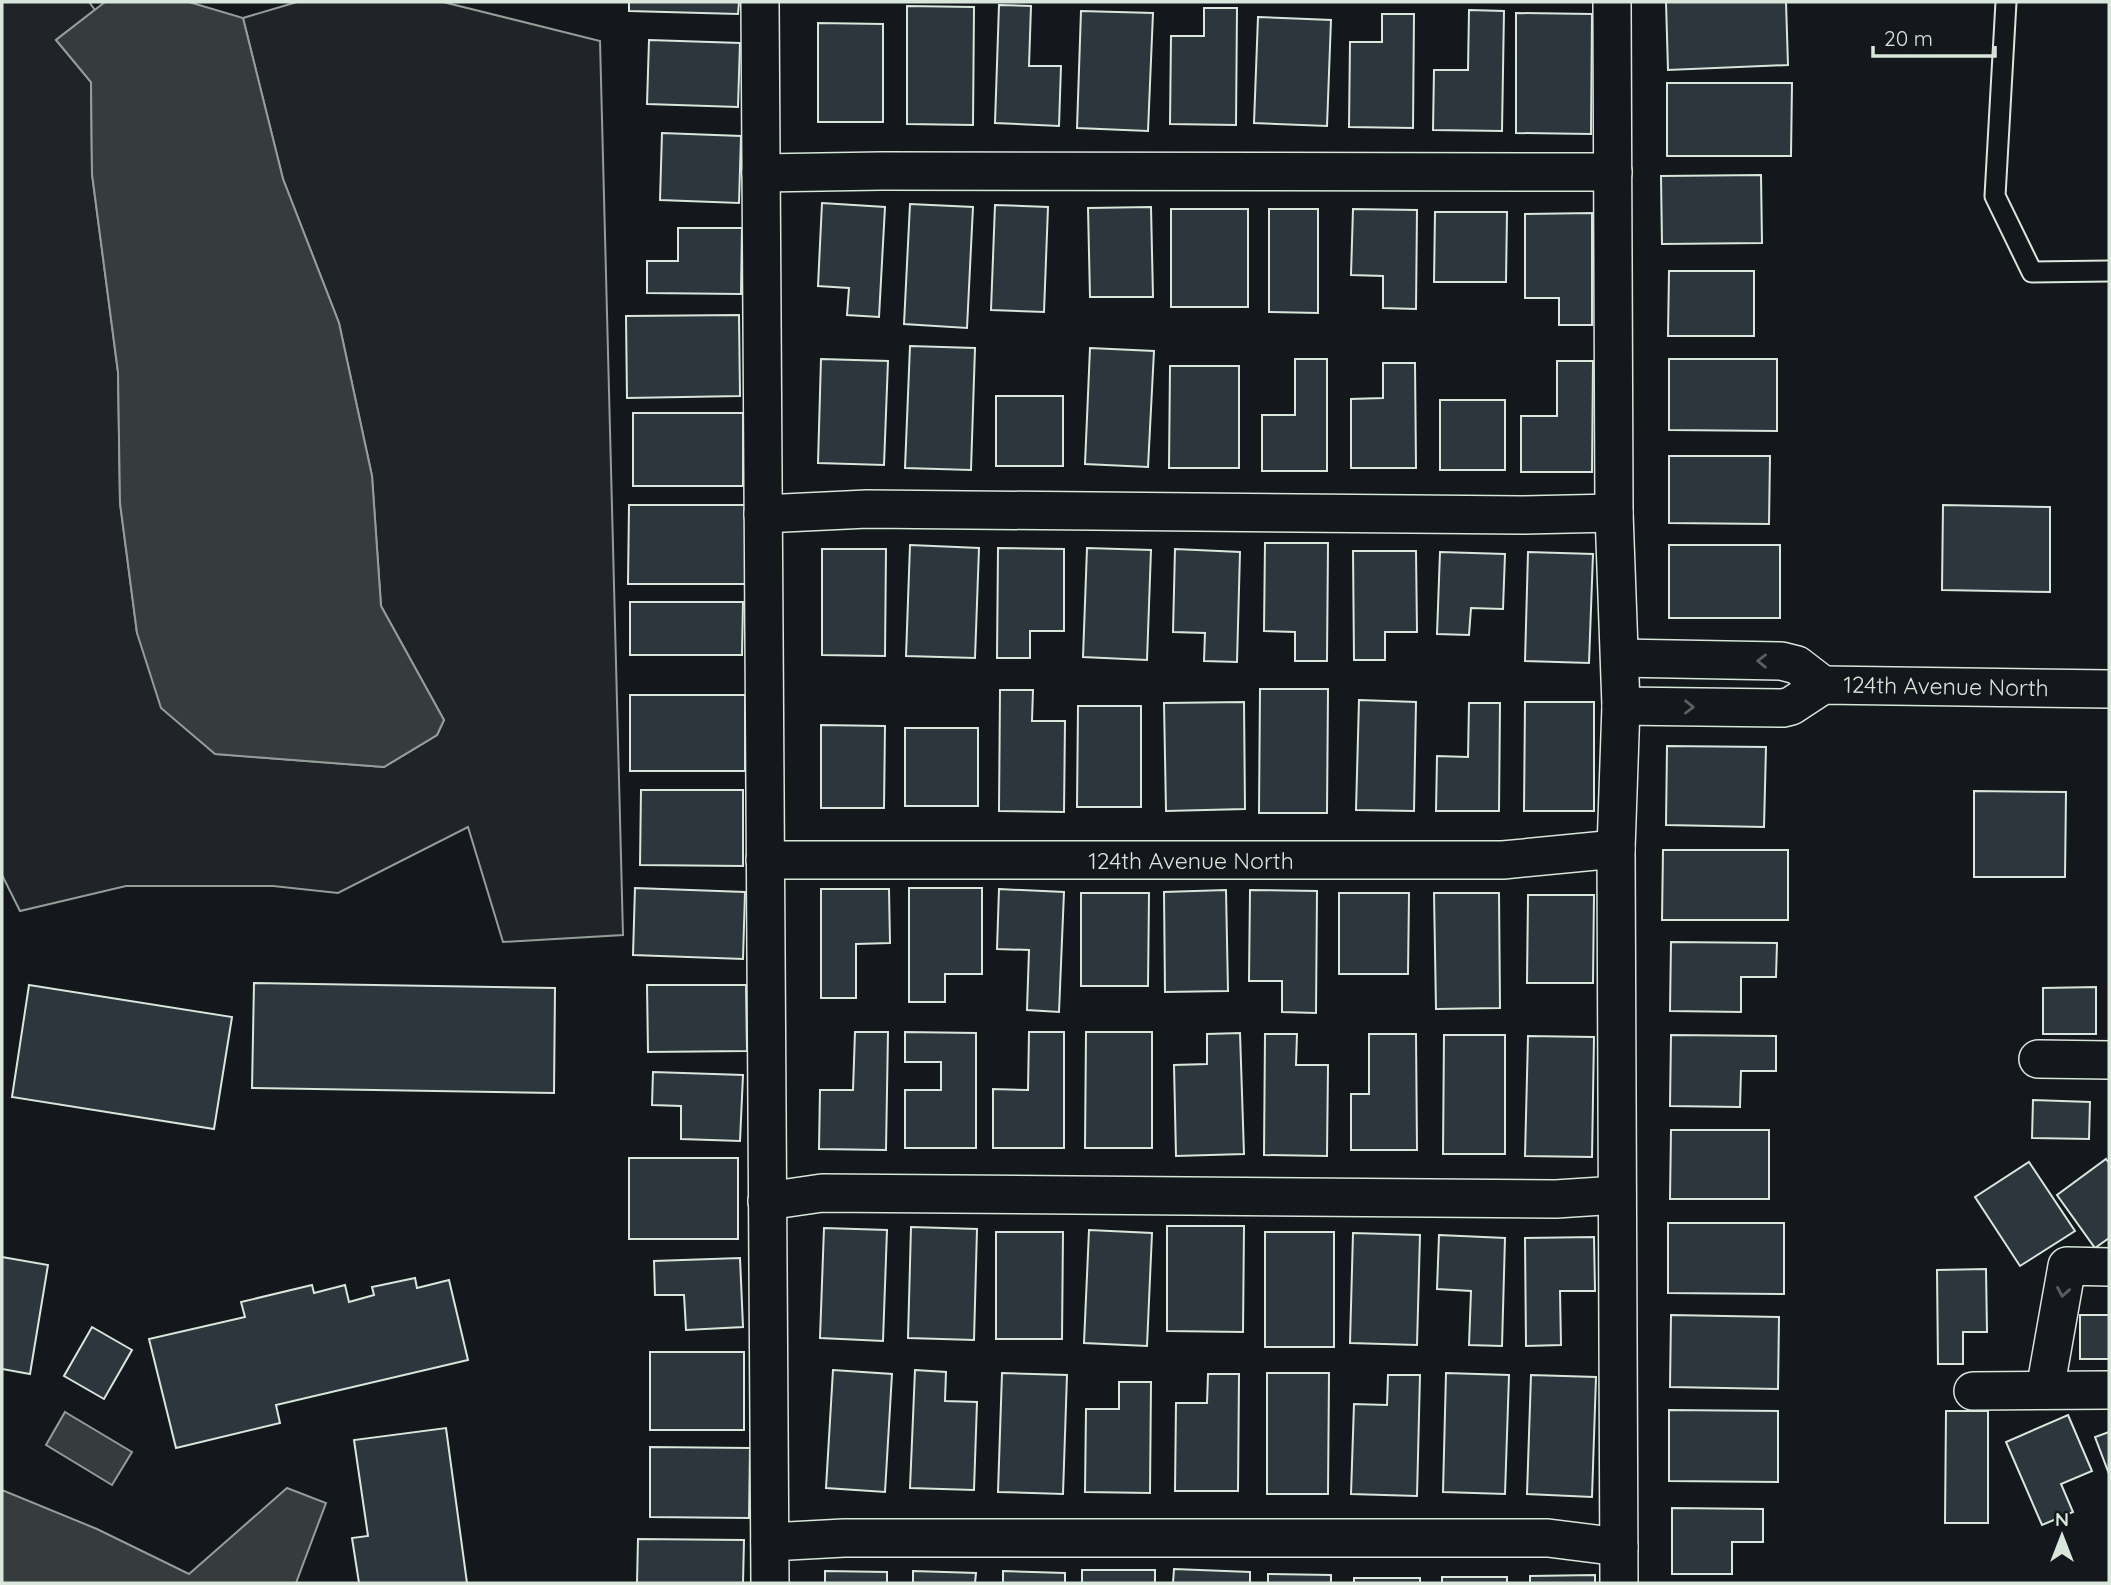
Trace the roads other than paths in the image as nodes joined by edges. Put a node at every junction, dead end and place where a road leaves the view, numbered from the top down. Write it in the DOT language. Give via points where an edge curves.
graph roads {
  1 [pos="760,2"];
  2 [pos="1612,2"];
  3 [pos="2006,2"];
  4 [pos="1613,172"];
  5 [pos="761,173"];
  6 [pos="2109,271"];
  7 [pos="1614,513"];
  8 [pos="763,514"];
  9 [pos="1620,658"];
  10 [pos="1823,685"];
  11 [pos="2109,689"];
  12 [pos="1621,706"];
  13 [pos="1616,849"];
  14 [pos="765,860"];
  15 [pos="2038,1059"];
  16 [pos="2109,1060"];
  17 [pos="1617,1195"];
  18 [pos="767,1201"];
  19 [pos="2109,1267"];
  20 [pos="2045,1390"];
  21 [pos="2109,1390"];
  22 [pos="1973,1391"];
  23 [pos="770,1542"];
  24 [pos="1619,1547"];
  25 [pos="770,1583"];
  26 [pos="1619,1583"];
  1 -- 5 [label="street"];
  2 -- 4 [label="street"];
  3 -- 6 [label="lane" via="1995,196 2032,272"];
  4 -- 5 [label="street"];
  4 -- 7 [label="street"];
  5 -- 8 [label="street"];
  7 -- 8 [label="street" via="867,509"];
  7 -- 9 [label="street"];
  8 -- 14 [label="street"];
  10 -- 9 [label="street, one-way" via="1782,661"];
  9 -- 12 [label="street"];
  10 -- 11 [label="street, 124th Avenue North"];
  12 -- 10 [label="street, 124th Avenue North, one-way" via="1783,708"];
  12 -- 13 [label="street"];
  13 -- 14 [label="street, 124th Avenue North" via="1503,860"];
  13 -- 17 [label="street"];
  14 -- 18 [label="street"];
  15 -- 16 [label="street"];
  17 -- 18 [label="street" via="1556,1199 822,1193"];
  17 -- 24 [label="street"];
  18 -- 23 [label="street"];
  19 -- 20 [label="street, one-way" via="2067,1266"];
  20 -- 21 [label="street"];
  20 -- 22 [label="street"];
  23 -- 24 [label="street" via="844,1538 1548,1538"];
  23 -- 25 [label="street"];
  24 -- 26 [label="street"];
}
